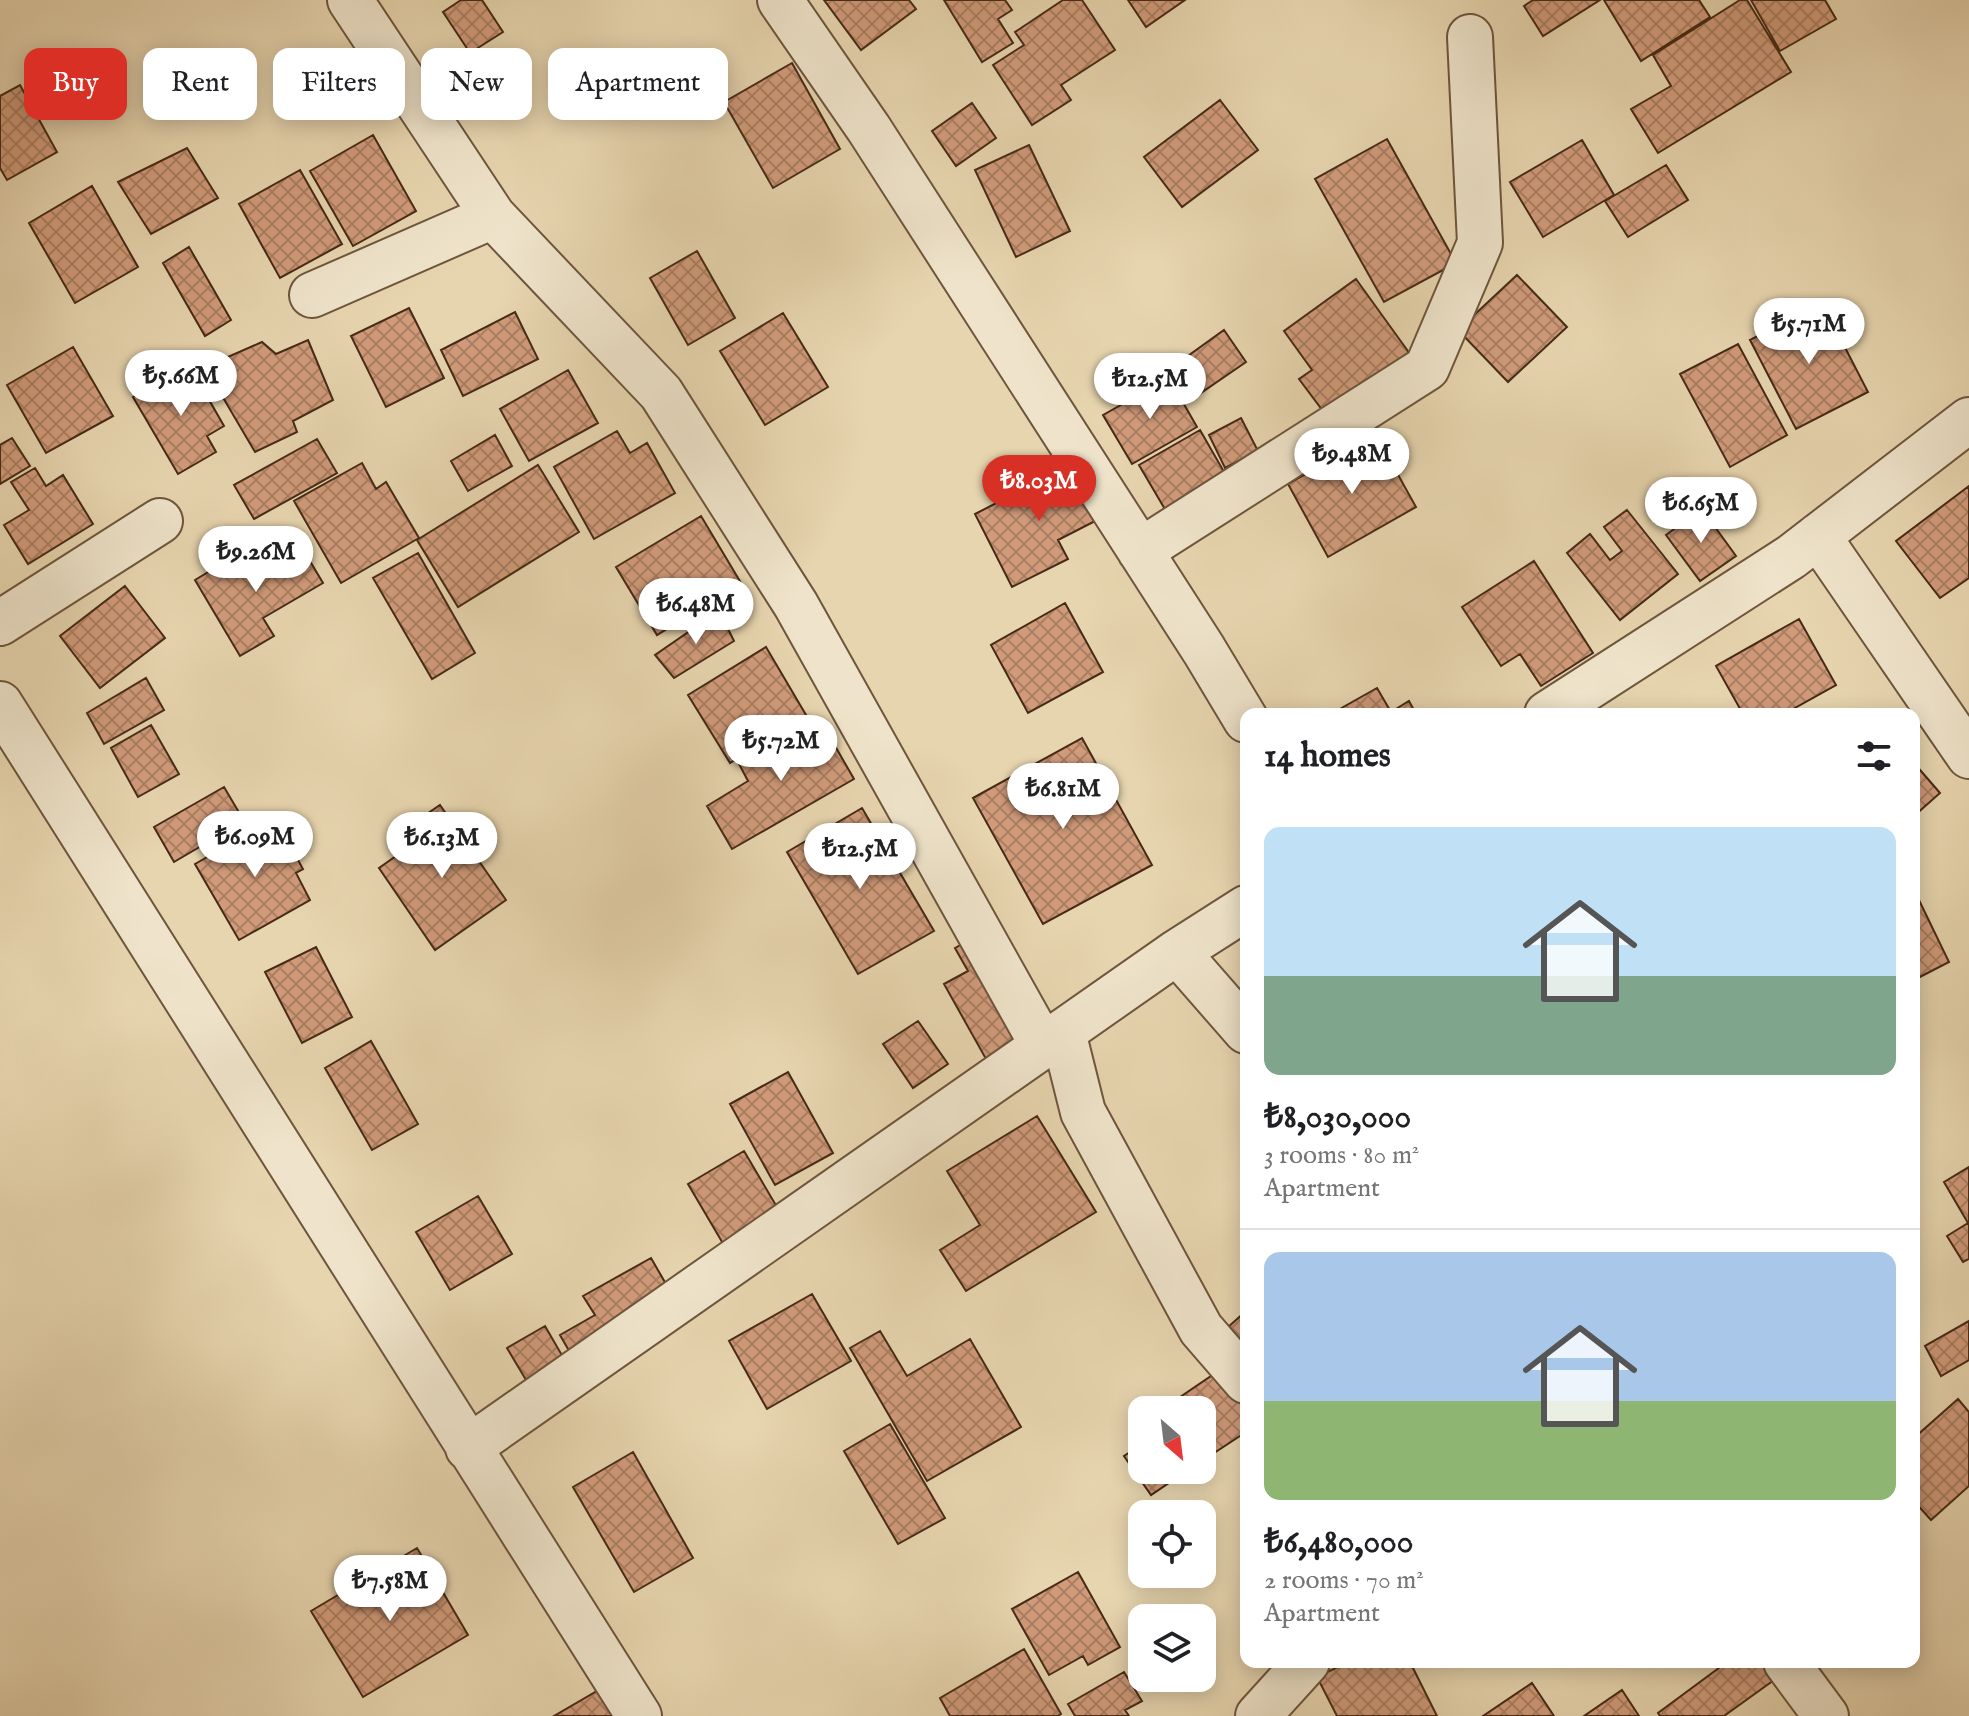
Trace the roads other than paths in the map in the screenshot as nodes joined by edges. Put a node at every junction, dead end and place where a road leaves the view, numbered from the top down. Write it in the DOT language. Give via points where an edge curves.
graph roads {
  1 [pos="350,0"];
  2 [pos="780,0"];
  3 [pos="1470,37"];
  4 [pos="493,216"];
  5 [pos="312,295"];
  6 [pos="1969,420"];
  7 [pos="160,521"];
  8 [pos="1818,536"];
  9 [pos="1140,551"];
  10 [pos="0,623"];
  11 [pos="1594,701"];
  12 [pos="0,704"];
  13 [pos="1569,708"];
  14 [pos="1240,710"];
  15 [pos="1969,756"];
  16 [pos="1240,912"];
  17 [pos="1177,952"];
  18 [pos="1240,1024"];
  19 [pos="1043,1046"];
  20 [pos="1240,1374"];
  21 [pos="468,1448"];
  22 [pos="1302,1668"];
  23 [pos="1790,1668"];
  24 [pos="639,1716"];
  25 [pos="1258,1716"];
  26 [pos="1826,1716"];
  1 -- 4 [label="street"];
  2 -- 9 [label="street"];
  3 -- 9 [label="street" via="1480,243 1427,368"];
  4 -- 5 [label="street"];
  4 -- 19 [label="street" via="661,393 796,605"];
  6 -- 8 [label="street"];
  7 -- 10 [label="street"];
  8 -- 11 [label="street"];
  8 -- 15 [label="street"];
  9 -- 14 [label="street"];
  11 -- 13 [label="street"];
  12 -- 21 [label="street"];
  16 -- 17 [label="street"];
  17 -- 18 [label="street"];
  17 -- 19 [label="street"];
  19 -- 20 [label="street" via="1065,1040 1083,1112 1201,1329"];
  19 -- 21 [label="street"];
  21 -- 24 [label="street"];
  22 -- 25 [label="street"];
  23 -- 26 [label="street"];
}
